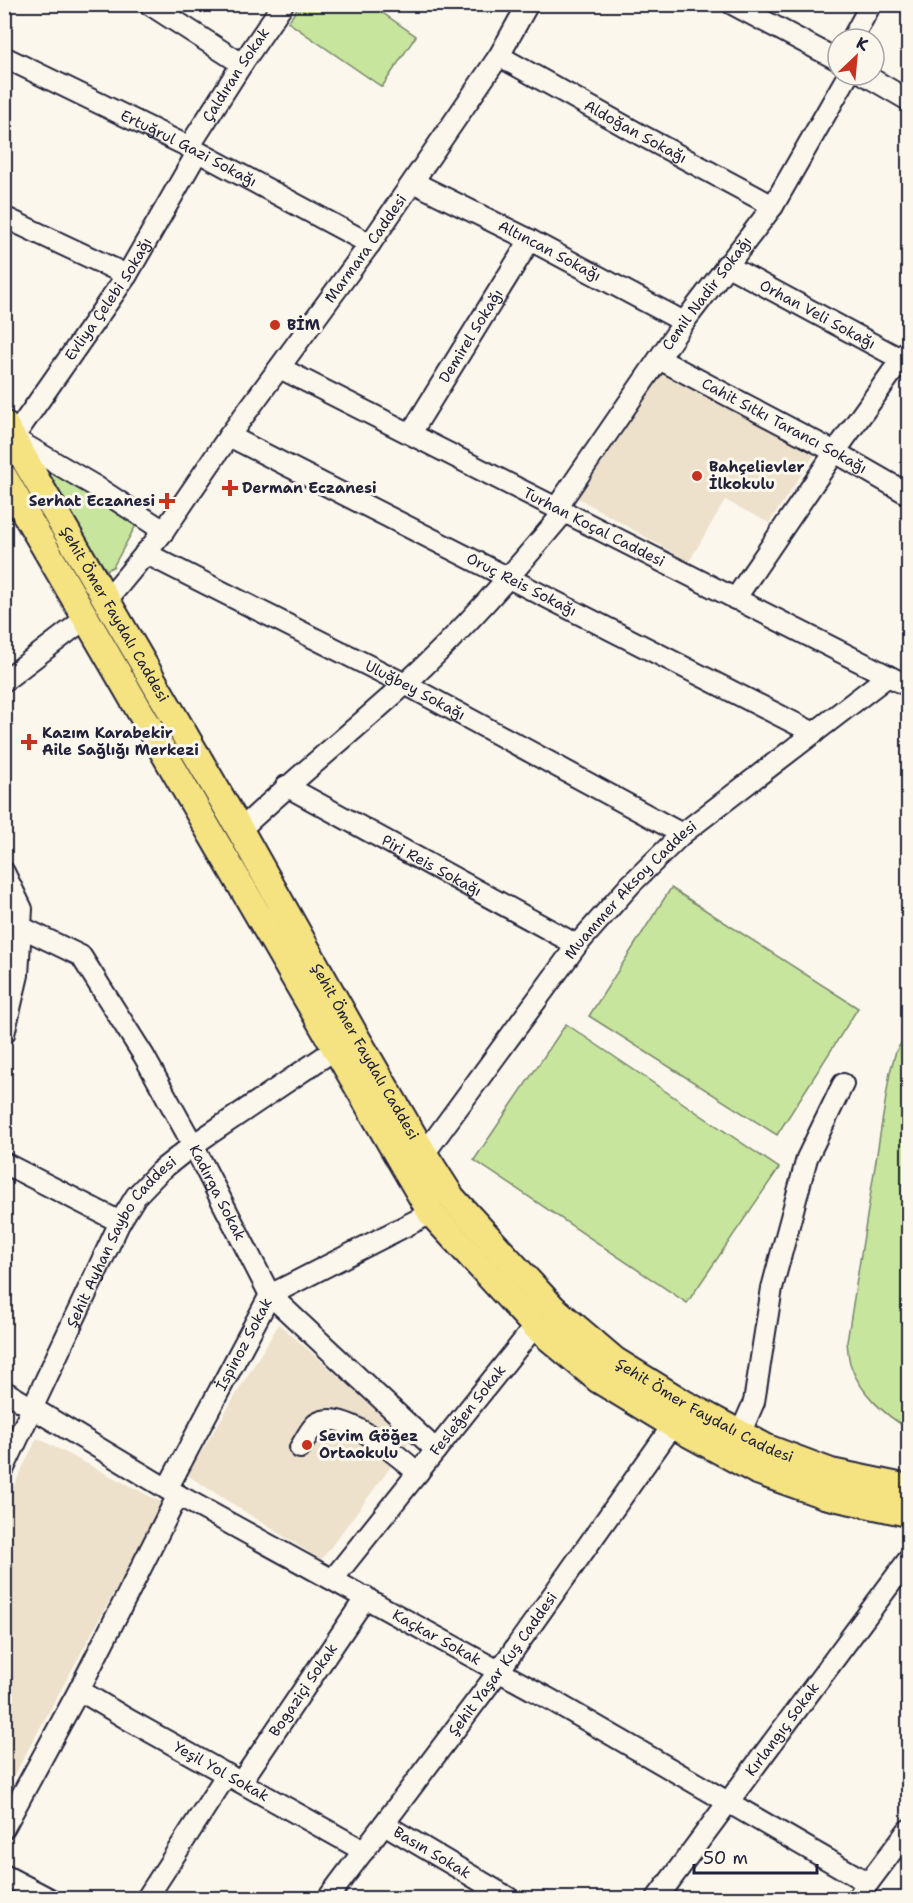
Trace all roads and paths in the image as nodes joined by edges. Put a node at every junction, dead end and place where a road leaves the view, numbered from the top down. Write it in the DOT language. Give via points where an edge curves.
graph roads {
  1 [pos="149,4"];
  2 [pos="283,4"];
  3 [pos="528,4"];
  4 [pos="732,4"];
  5 [pos="871,4"];
  6 [pos="859,27"];
  7 [pos="826,54"];
  8 [pos="499,56"];
  9 [pos="4,57"];
  10 [pos="242,64"];
  11 [pos="841,87"];
  12 [pos="886,87"];
  13 [pos="909,100"];
  14 [pos="193,150"];
  15 [pos="413,182"];
  16 [pos="773,206"];
  17 [pos="4,217"];
  18 [pos="530,240"];
  19 [pos="370,244"];
  20 [pos="726,265"];
  21 [pos="127,274"];
  22 [pos="684,322"];
  23 [pos="906,358"];
  24 [pos="659,359"];
  25 [pos="280,368"];
  26 [pos="9,431"];
  27 [pos="411,433"];
  28 [pos="229,436"];
  29 [pos="835,452"];
  30 [pos="4,477"];
  31 [pos="909,494"];
  32 [pos="561,509"];
  33 [pos="164,531"];
  34 [pos="145,553"];
  35 [pos="508,579"];
  36 [pos="735,599"];
  37 [pos="106,602"];
  38 [pos="86,618"];
  39 [pos="888,676"];
  40 [pos="4,681"];
  41 [pos="405,684"];
  42 [pos="909,686"];
  43 [pos="814,733"];
  44 [pos="286,786"];
  45 [pos="240,830"];
  46 [pos="682,834"];
  47 [pos="4,872"];
  48 [pos="21,927"];
  49 [pos="577,945"];
  50 [pos="4,1034"];
  51 [pos="334,1050"];
  52 [pos="843,1083"];
  53 [pos="193,1145"];
  54 [pos="424,1154"];
  55 [pos="4,1163"];
  56 [pos="430,1213"];
  57 [pos="120,1222"];
  58 [pos="270,1295"];
  59 [pos="535,1326"];
  60 [pos="4,1391"];
  61 [pos="33,1408"];
  62 [pos="679,1414"];
  63 [pos="741,1434"];
  64 [pos="300,1448"];
  65 [pos="436,1450"];
  66 [pos="4,1468"];
  67 [pos="418,1473"];
  68 [pos="909,1488"];
  69 [pos="172,1492"];
  70 [pos="909,1513"];
  71 [pos="909,1560"];
  72 [pos="333,1579"];
  73 [pos="366,1597"];
  74 [pos="499,1671"];
  75 [pos="79,1690"];
  76 [pos="234,1778"];
  77 [pos="729,1802"];
  78 [pos="384,1824"];
  79 [pos="4,1828"];
  80 [pos="909,1830"];
  81 [pos="364,1851"];
  82 [pos="6,1880"];
  83 [pos="863,1891"];
  84 [pos="486,1893"];
  85 [pos="48,1899"];
  86 [pos="147,1899"];
  87 [pos="328,1899"];
  88 [pos="509,1899"];
  89 [pos="657,1899"];
  1 -- 10 [label="street"];
  2 -- 10 [label="street, Çaldıran Sokak"];
  3 -- 8 [label="street, Marmara Caddesi"];
  4 -- 7 [label="street"];
  5 -- 6 [label="street"];
  8 -- 15 [label="street, Marmara Caddesi"];
  8 -- 16 [label="street, Aldoğan Sokağı"];
  9 -- 14 [label="street, Ertuğrul Gazi Sokağı"];
  10 -- 14 [label="street, Çaldıran Sokak"];
  11 -- 16 [label="street, Cemil Nadir Sokağı"];
  12 -- 13 [label="street"];
  14 -- 19 [label="street, Ertuğrul Gazi Sokağı"];
  14 -- 21 [label="street, Evliya Çelebi Sokağı"];
  15 -- 18 [label="street, Altıncan Sokağı"];
  15 -- 19 [label="street, Marmara Caddesi"];
  16 -- 20 [label="street, Cemil Nadir Sokağı"];
  17 -- 21 [label="street"];
  18 -- 22 [label="street, Altıncan Sokağı"];
  18 -- 27 [label="street, Demirel Sokağı"];
  19 -- 25 [label="street, Marmara Caddesi"];
  20 -- 22 [label="street, Cemil Nadir Sokağı"];
  20 -- 23 [label="street, Orhan Veli Sokağı"];
  21 -- 26 [label="street, Evliya Çelebi Sokağı"];
  22 -- 24 [label="street, Cemil Nadir Sokağı"];
  23 -- 29 [label="street"];
  24 -- 29 [label="street, Cahit Sıtkı Tarancı Sokağı"];
  24 -- 32 [label="street, Cemil Nadir Sokağı"];
  25 -- 27 [label="street, Turhan Koçal Caddesi"];
  25 -- 28 [label="street, Marmara Caddesi"];
  26 -- 33 [label="street"];
  26 -- 37 [label="main road, Şehit Ömer Faydalı Caddesi"];
  27 -- 32 [label="street, Turhan Koçal Caddesi"];
  28 -- 33 [label="street, Marmara Caddesi"];
  28 -- 35 [label="street, Oruç Reis Sokağı"];
  29 -- 31 [label="street, Cahit Sıtkı Tarancı Sokağı"];
  29 -- 36 [label="street"];
  30 -- 38 [label="main road, Şehit Ömer Faydalı Caddesi"];
  32 -- 35 [label="street, Cemil Nadir Sokağı"];
  32 -- 36 [label="street, Turhan Koçal Caddesi"];
  33 -- 34 [label="street, Marmara Caddesi"];
  34 -- 37 [label="street, Marmara Caddesi"];
  34 -- 41 [label="street, Uluğbey Sokağı"];
  35 -- 41 [label="street, Cemil Nadir Sokağı"];
  35 -- 43 [label="street, Oruç Reis Sokağı"];
  36 -- 39 [label="street, Turhan Koçal Caddesi"];
  37 -- 38 [label="main road"];
  37 -- 45 [label="main road, Şehit Ömer Faydalı Caddesi"];
  38 -- 40 [label="street"];
  38 -- 51 [label="main road, Şehit Ömer Faydalı Caddesi"];
  39 -- 42 [label="street, Turhan Koçal Caddesi"];
  39 -- 43 [label="street, Muammer Aksoy Caddesi"];
  41 -- 44 [label="street, Cemil Nadir Sokağı"];
  41 -- 46 [label="street, Uluğbey Sokağı"];
  43 -- 46 [label="street, Muammer Aksoy Caddesi"];
  44 -- 45 [label="street, Cemil Nadir Sokağı"];
  44 -- 49 [label="street, Piri Reis Sokağı"];
  45 -- 54 [label="main road, Şehit Ömer Faydalı Caddesi"];
  46 -- 49 [label="street, Muammer Aksoy Caddesi"];
  47 -- 48 [label="street" via="22,909"];
  48 -- 50 [label="street" via="18,975"];
  48 -- 53 [label="street, Kadırga Sokak" via="81,956 144,1056"];
  49 -- 54 [label="street, Muammer Aksoy Caddesi"];
  51 -- 53 [label="street, Şehit Ayhan Saybo Caddesi"];
  51 -- 56 [label="main road, Şehit Ömer Faydalı Caddesi"];
  52 -- 63 [label="street" via="807,1158 772,1288 754,1402"];
  53 -- 57 [label="street, Şehit Ayhan Saybo Caddesi" via="136,1196"];
  53 -- 58 [label="street, Kadırga Sokak"];
  54 -- 62 [label="main road, Şehit Ömer Faydalı Caddesi" via="452,1198 553,1308"];
  55 -- 57 [label="street"];
  56 -- 58 [label="street, İspinoz Sokak"];
  56 -- 59 [label="main road, Şehit Ömer Faydalı Caddesi"];
  57 -- 61 [label="street, Şehit Ayhan Saybo Caddesi"];
  58 -- 65 [label="street, Kadırga Sokak"];
  58 -- 69 [label="street, İspinoz Sokak"];
  59 -- 62 [label="main road, Şehit Ömer Faydalı Caddesi" via="599,1380"];
  59 -- 65 [label="street, Fesleğen Sokak"];
  60 -- 61 [label="street, Kaçkar Sokak"];
  61 -- 66 [label="street, Şehit Ayhan Saybo Caddesi"];
  61 -- 69 [label="street, Kaçkar Sokak"];
  62 -- 63 [label="main road, Şehit Ömer Faydalı Caddesi"];
  62 -- 70 [label="main road, Şehit Ömer Faydalı Caddesi" via="768,1475 824,1496"];
  62 -- 74 [label="street, Şehit Yaşar Kuş Caddesi"];
  63 -- 68 [label="main road, Şehit Ömer Faydalı Caddesi" via="831,1472"];
  64 -- 67 [label="street" via="316,1424 330,1420 355,1426"];
  65 -- 67 [label="street, Fesleğen Sokak"];
  67 -- 72 [label="street, Fesleğen Sokak"];
  69 -- 72 [label="street, Kaçkar Sokak"];
  69 -- 75 [label="street, İspinoz Sokak"];
  71 -- 77 [label="street, Kırlangıç Sokak"];
  72 -- 73 [label="street, Kaçkar Sokak"];
  73 -- 74 [label="street, Kaçkar Sokak"];
  73 -- 76 [label="street, Bogaziçi Sokak"];
  74 -- 77 [label="street, Kaçkar Sokak"];
  74 -- 78 [label="street, Şehit Yaşar Kuş Caddesi"];
  75 -- 76 [label="street, Yeşil Yol Sokak"];
  75 -- 79 [label="street, İspinoz Sokak"];
  76 -- 81 [label="street, Yeşil Yol Sokak"];
  76 -- 86 [label="street, Bogaziçi Sokak"];
  77 -- 83 [label="street, Kaçkar Sokak"];
  77 -- 89 [label="street, Kırlangıç Sokak"];
  78 -- 81 [label="street, Şehit Yaşar Kuş Caddesi"];
  78 -- 84 [label="street, Basın Sokak"];
  80 -- 83 [label="street"];
  81 -- 87 [label="street, Şehit Yaşar Kuş Caddesi"];
  82 -- 85 [label="street"];
  84 -- 88 [label="street, Basın Sokak"];
}
